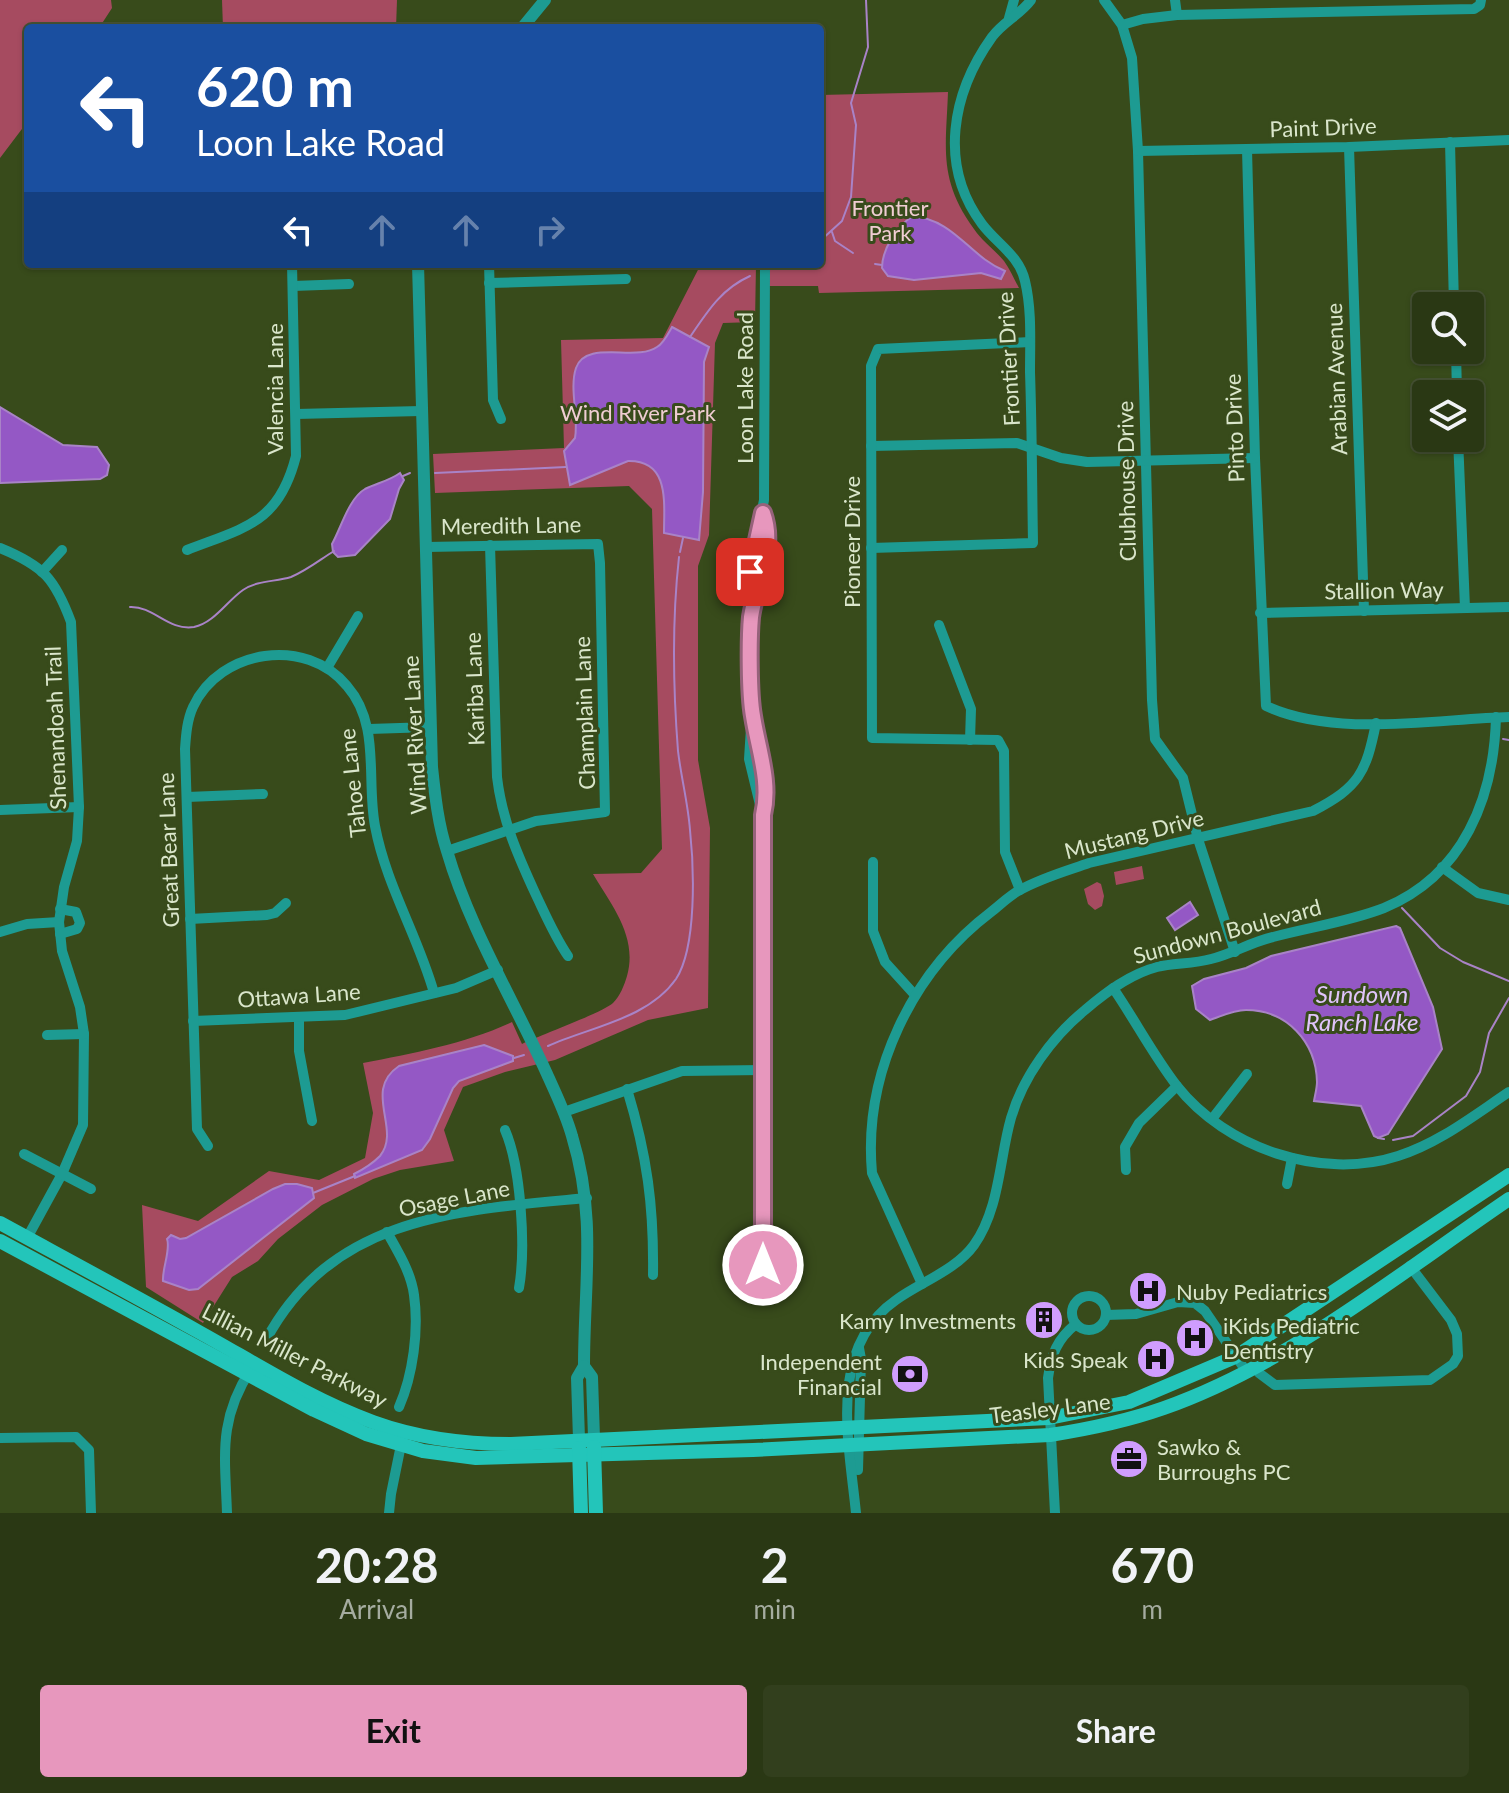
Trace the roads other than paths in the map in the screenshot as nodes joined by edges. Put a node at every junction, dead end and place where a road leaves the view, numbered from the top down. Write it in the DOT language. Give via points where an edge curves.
graph roads {
  1 [pos="545,0"];
  2 [pos="1014,0"];
  3 [pos="1031,0"];
  4 [pos="1104,0"];
  5 [pos="1175,0"];
  6 [pos="1266,0"];
  7 [pos="1481,0"];
  8 [pos="1374,6"];
  9 [pos="1266,13"];
  10 [pos="1177,15"];
  11 [pos="1009,18"];
  12 [pos="525,24"];
  13 [pos="1122,25"];
  14 [pos="1509,140"];
  15 [pos="1450,142"];
  16 [pos="1349,147"];
  17 [pos="1247,149"];
  18 [pos="1138,151"];
  19 [pos="292,268"];
  20 [pos="418,268"];
  21 [pos="489,268"];
  22 [pos="765,268"];
  23 [pos="626,279"];
  24 [pos="489,283"];
  25 [pos="349,284"];
  26 [pos="293,286"];
  27 [pos="1454,292"];
  28 [pos="1030,342"];
  29 [pos="421,411"];
  30 [pos="296,414"];
  31 [pos="501,419"];
  32 [pos="871,446"];
  33 [pos="1032,448"];
  34 [pos="1459,452"];
  35 [pos="1255,458"];
  36 [pos="1146,462"];
  37 [pos="598,544"];
  38 [pos="490,545"];
  39 [pos="426,547"];
  40 [pos="0,548"];
  41 [pos="871,548"];
  42 [pos="62,550"];
  43 [pos="187,550"];
  44 [pos="42,572"];
  45 [pos="1509,607"];
  46 [pos="1465,608"];
  47 [pos="1364,611"];
  48 [pos="1260,613"];
  49 [pos="358,616"];
  50 [pos="939,625"];
  51 [pos="327,668"];
  52 [pos="1496,717"];
  53 [pos="1509,717"];
  54 [pos="1376,723"];
  55 [pos="431,727"];
  56 [pos="369,729"];
  57 [pos="970,740"];
  58 [pos="263,794"];
  59 [pos="187,797"];
  60 [pos="79,807"];
  61 [pos="0,810"];
  62 [pos="508,831"];
  63 [pos="1198,839"];
  64 [pos="447,851"];
  65 [pos="873,862"];
  66 [pos="1442,867"];
  67 [pos="1020,890"];
  68 [pos="1509,900"];
  69 [pos="286,903"];
  70 [pos="60,909"];
  71 [pos="190,919"];
  72 [pos="59,922"];
  73 [pos="0,932"];
  74 [pos="60,934"];
  75 [pos="1235,952"];
  76 [pos="568,956"];
  77 [pos="498,970"];
  78 [pos="1113,988"];
  79 [pos="434,993"];
  80 [pos="914,994"];
  81 [pos="299,1019"];
  82 [pos="193,1021"];
  83 [pos="84,1034"];
  84 [pos="47,1035"];
  85 [pos="763,1070"];
  86 [pos="1247,1074"];
  87 [pos="1177,1086"];
  88 [pos="627,1089"];
  89 [pos="1509,1092"];
  90 [pos="564,1112"];
  91 [pos="1212,1119"];
  92 [pos="312,1121"];
  93 [pos="505,1130"];
  94 [pos="208,1146"];
  95 [pos="24,1154"];
  96 [pos="1292,1158"];
  97 [pos="1126,1170"];
  98 [pos="62,1174"];
  99 [pos="1509,1175"];
  100 [pos="1287,1184"];
  101 [pos="91,1189"];
  102 [pos="587,1198"];
  103 [pos="1509,1199"];
  104 [pos="519,1206"];
  105 [pos="0,1223"];
  106 [pos="387,1232"];
  107 [pos="27,1238"];
  108 [pos="0,1241"];
  109 [pos="763,1265"];
  110 [pos="1410,1266"];
  111 [pos="653,1275"];
  112 [pos="922,1284"];
  113 [pos="519,1288"];
  114 [pos="1106,1315"];
  115 [pos="1076,1324"];
  116 [pos="266,1340"];
  117 [pos="1235,1357"];
  118 [pos="251,1368"];
  119 [pos="1251,1368"];
  120 [pos="399,1407"];
  121 [pos="1049,1418"];
  122 [pos="853,1427"];
  123 [pos="1050,1435"];
  124 [pos="0,1438"];
  125 [pos="403,1438"];
  126 [pos="853,1444"];
  127 [pos="587,1446"];
  128 [pos="91,1513"];
  129 [pos="227,1513"];
  130 [pos="389,1513"];
  131 [pos="581,1513"];
  132 [pos="596,1513"];
  133 [pos="858,1513"];
  134 [pos="1055,1513"];
  1 -- 12 [label="street"];
  2 -- 11 [label="street, Frontier Drive"];
  3 -- 11 [label="street, Frontier Drive"];
  4 -- 13 [label="street, Clubhouse Drive"];
  5 -- 10 [label="street"];
  6 -- 9 [label="street"];
  7 -- 8 [label="street" via="1474,9"];
  8 -- 9 [label="street"];
  9 -- 10 [label="street"];
  10 -- 13 [label="street"];
  11 -- 28 [label="street, Frontier Drive" via="992,37 960,96 954,155 971,206 1021,267"];
  13 -- 18 [label="street, Clubhouse Drive" via="1132,58"];
  14 -- 15 [label="street, Paint Drive"];
  15 -- 16 [label="street, Paint Drive"];
  15 -- 27 [label="street"];
  16 -- 17 [label="street, Paint Drive"];
  16 -- 47 [label="street, Arabian Avenue"];
  17 -- 18 [label="street, Paint Drive"];
  17 -- 35 [label="street, Pinto Drive"];
  18 -- 36 [label="street, Clubhouse Drive"];
  19 -- 26 [label="street, Valencia Lane"];
  20 -- 29 [label="street, Wind River Lane"];
  21 -- 24 [label="street"];
  22 -- 85 [label="street, Loon Lake Road" via="763,513 749,599 749,759 763,815"];
  23 -- 24 [label="street"];
  24 -- 31 [label="street" via="493,400"];
  25 -- 26 [label="street"];
  26 -- 30 [label="street, Valencia Lane"];
  28 -- 32 [label="street, Pioneer Drive" via="878,349 871,366"];
  28 -- 33 [label="street, Frontier Drive"];
  29 -- 30 [label="street"];
  29 -- 39 [label="street, Wind River Lane"];
  30 -- 43 [label="street, Valencia Lane" via="290,479 270,510 241,529"];
  32 -- 33 [label="street" via="1017,443"];
  32 -- 41 [label="street, Pioneer Drive"];
  33 -- 36 [label="street" via="1072,461"];
  33 -- 41 [label="street, Frontier Drive" via="1033,543"];
  34 -- 46 [label="street"];
  35 -- 36 [label="street"];
  35 -- 48 [label="street, Pinto Drive"];
  36 -- 63 [label="street, Clubhouse Drive" via="1155,739 1183,778"];
  37 -- 38 [label="street, Meredith Lane"];
  37 -- 62 [label="street, Champlain Lane" via="605,812 536,821"];
  38 -- 39 [label="street, Meredith Lane"];
  38 -- 62 [label="street, Kariba Lane" via="497,777"];
  39 -- 55 [label="street, Wind River Lane"];
  40 -- 44 [label="street, Shenandoah Trail"];
  41 -- 57 [label="street, Pioneer Drive" via="872,738"];
  42 -- 44 [label="street"];
  44 -- 60 [label="street, Shenandoah Trail" via="59,591 71,622"];
  45 -- 46 [label="street, Stallion Way"];
  46 -- 47 [label="street, Stallion Way"];
  47 -- 48 [label="street, Stallion Way"];
  48 -- 54 [label="street, Pinto Drive" via="1266,706 1310,719"];
  49 -- 51 [label="street"];
  50 -- 57 [label="street" via="971,709"];
  51 -- 56 [label="street, Tahoe Lane" via="349,688"];
  51 -- 59 [label="street, Great Bear Lane" via="300,658 267,655 214,679 193,708 187,728"];
  52 -- 53 [label="street"];
  52 -- 54 [label="street"];
  52 -- 66 [label="street, Sundown Boulevard" via="1488,786 1474,822"];
  54 -- 63 [label="street, Mustang Drive" via="1361,774 1342,796 1313,811"];
  55 -- 56 [label="street"];
  55 -- 64 [label="street, Wind River Lane" via="435,796"];
  56 -- 79 [label="street, Tahoe Lane" via="370,790 382,859"];
  57 -- 67 [label="street" via="998,740 1004,751 1005,852"];
  58 -- 59 [label="street"];
  59 -- 71 [label="street, Great Bear Lane"];
  60 -- 61 [label="street"];
  60 -- 70 [label="street, Shenandoah Trail" via="77,841"];
  62 -- 64 [label="street, Champlain Lane"];
  62 -- 76 [label="street, Kariba Lane"];
  63 -- 67 [label="street, Mustang Drive" via="1089,863"];
  63 -- 75 [label="street, Clubhouse Drive"];
  64 -- 77 [label="street, Wind River Lane"];
  65 -- 80 [label="street" via="873,931 885,962"];
  66 -- 68 [label="street" via="1478,893"];
  66 -- 75 [label="street, Sundown Boulevard" via="1424,885 1384,908"];
  67 -- 80 [label="street, Mustang Drive" via="967,930"];
  69 -- 71 [label="street" via="267,915"];
  70 -- 72 [label="street, Shenandoah Trail"];
  70 -- 74 [label="street" via="76,912 80,923"];
  71 -- 82 [label="street, Great Bear Lane"];
  72 -- 73 [label="street"];
  72 -- 74 [label="street, Shenandoah Trail"];
  74 -- 83 [label="street, Shenandoah Trail"];
  75 -- 78 [label="street, Sundown Boulevard" via="1157,967"];
  77 -- 79 [label="street, Ottawa Lane"];
  77 -- 90 [label="street, Wind River Lane"];
  78 -- 87 [label="street"];
  78 -- 112 [label="street, Sundown Boulevard" via="1050,1044 1013,1112 986,1226 968,1253"];
  79 -- 81 [label="street, Ottawa Lane" via="345,1015"];
  80 -- 112 [label="street, Mustang Drive" via="886,1056 870,1154 872,1173"];
  81 -- 82 [label="street, Ottawa Lane"];
  81 -- 92 [label="street" via="299,1051"];
  82 -- 94 [label="street, Great Bear Lane" via="197,1129"];
  83 -- 84 [label="street"];
  83 -- 98 [label="street, Shenandoah Trail" via="83,1125"];
  85 -- 88 [label="street" via="682,1071"];
  85 -- 109 [label="street, Loon Lake Road"];
  86 -- 91 [label="street"];
  87 -- 91 [label="street"];
  87 -- 97 [label="street" via="1139,1123 1125,1147"];
  88 -- 90 [label="street"];
  88 -- 111 [label="street" via="649,1180"];
  89 -- 96 [label="street" via="1433,1142 1395,1157 1330,1164"];
  90 -- 102 [label="street, Wind River Lane"];
  91 -- 96 [label="street" via="1253,1145"];
  93 -- 104 [label="street"];
  95 -- 98 [label="street"];
  96 -- 100 [label="street"];
  98 -- 101 [label="street"];
  98 -- 107 [label="street, Shenandoah Trail"];
  99 -- 117 [label="main road, Teasley Lane"];
  102 -- 104 [label="street, Osage Lane"];
  102 -- 127 [label="street, Wind River Lane" via="584,1366 577,1378"];
  103 -- 110 [label="main road, Teasley Lane"];
  104 -- 106 [label="street, Osage Lane" via="453,1214"];
  104 -- 113 [label="street"];
  105 -- 107 [label="main road, Lillian Miller Parkway"];
  106 -- 116 [label="street, Osage Lane" via="314,1276 281,1311"];
  106 -- 120 [label="street" via="414,1294 408,1387"];
  107 -- 118 [label="main road, Lillian Miller Parkway"];
  108 -- 118 [label="main road, Lillian Miller Parkway"];
  110 -- 119 [label="main road, Teasley Lane" via="1321,1328"];
  110 -- 119 [label="street" via="1457,1334 1458,1356 1430,1380 1275,1385"];
  112 -- 122 [label="street, Sundown Boulevard" via="883,1310 866,1331 859,1348"];
  114 -- 115 [label="street" via="1092,1330"];
  114 -- 115 [label="street" via="1098,1299 1087,1296 1072,1311"];
  114 -- 117 [label="street" via="1195,1303"];
  115 -- 121 [label="street" via="1061,1336 1051,1360"];
  117 -- 119 [label="street"];
  117 -- 121 [label="main road, Teasley Lane" via="1129,1402"];
  118 -- 125 [label="main road, Lillian Miller Parkway"];
  118 -- 129 [label="street" via="225,1429"];
  119 -- 123 [label="main road, Teasley Lane" via="1154,1412"];
  121 -- 122 [label="main road, Teasley Lane"];
  121 -- 123 [label="street"];
  122 -- 126 [label="street, Sundown Boulevard"];
  122 -- 127 [label="main road, Teasley Lane"];
  123 -- 126 [label="main road, Teasley Lane"];
  123 -- 134 [label="street"];
  124 -- 128 [label="street" via="76,1437 89,1450"];
  125 -- 127 [label="main road, Lillian Miller Parkway"];
  125 -- 130 [label="street"];
  126 -- 127 [label="main road, Teasley Lane"];
  126 -- 133 [label="street, Sundown Boulevard"];
  127 -- 131 [label="main road"];
  127 -- 132 [label="main road"];
}
